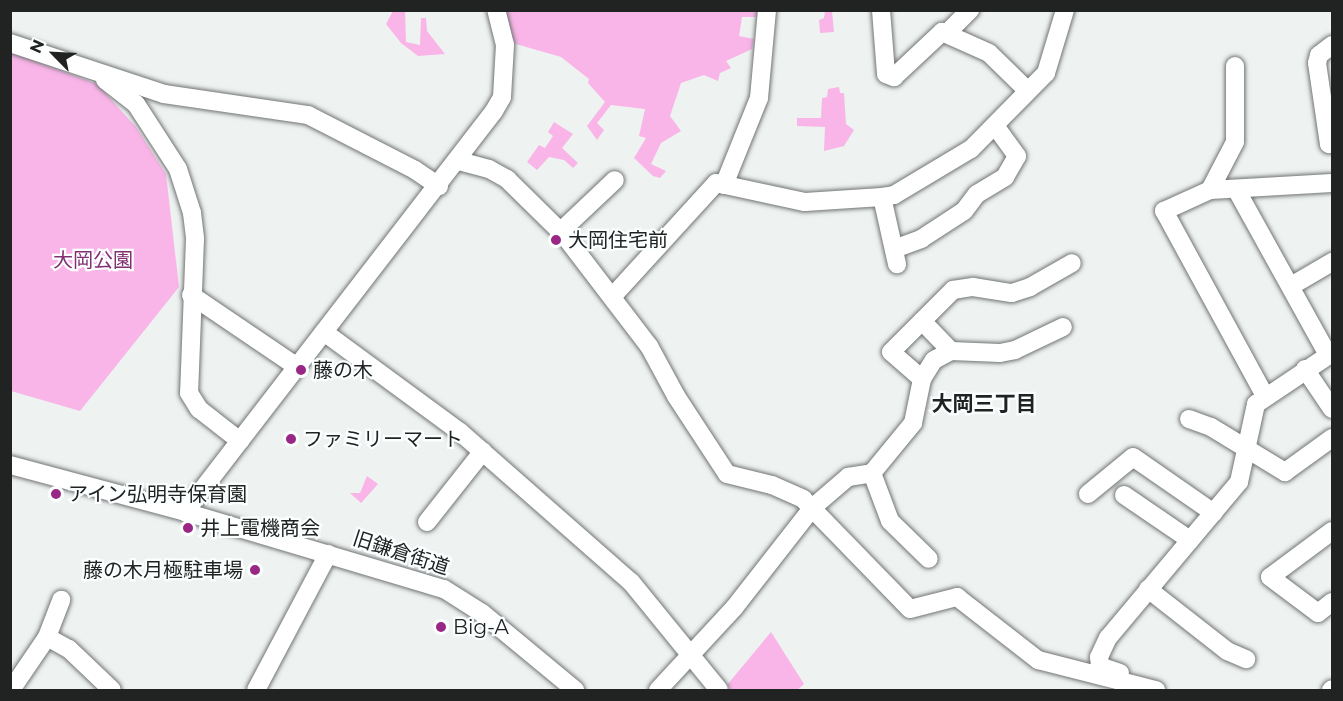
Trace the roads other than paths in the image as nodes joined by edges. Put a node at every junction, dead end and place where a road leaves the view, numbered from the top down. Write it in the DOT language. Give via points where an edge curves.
graph roads {
  1 [pos="496,10"];
  2 [pos="766,10"];
  3 [pos="881,10"];
  4 [pos="970,10"];
  5 [pos="1065,10"];
  6 [pos="948,33"];
  7 [pos="10,43"];
  8 [pos="1332,45"];
  9 [pos="1235,66"];
  10 [pos="97,74"];
  11 [pos="1028,91"];
  12 [pos="995,126"];
  13 [pos="1332,144"];
  14 [pos="459,161"];
  15 [pos="615,180"];
  16 [pos="1332,183"];
  17 [pos="724,185"];
  18 [pos="439,186"];
  19 [pos="1236,189"];
  20 [pos="1210,190"];
  21 [pos="882,197"];
  22 [pos="561,231"];
  23 [pos="1332,262"];
  24 [pos="1072,263"];
  25 [pos="1291,286"];
  26 [pos="191,295"];
  27 [pos="612,297"];
  28 [pos="922,321"];
  29 [pos="1063,327"];
  30 [pos="324,332"];
  31 [pos="951,351"];
  32 [pos="1330,354"];
  33 [pos="297,366"];
  34 [pos="1305,369"];
  35 [pos="922,379"];
  36 [pos="1265,396"];
  37 [pos="1332,409"];
  38 [pos="1189,419"];
  39 [pos="1332,438"];
  40 [pos="240,441"];
  41 [pos="483,451"];
  42 [pos="1247,451"];
  43 [pos="10,465"];
  44 [pos="872,473"];
  45 [pos="1088,494"];
  46 [pos="1124,495"];
  47 [pos="812,508"];
  48 [pos="185,512"];
  49 [pos="1214,513"];
  50 [pos="428,522"];
  51 [pos="1332,531"];
  52 [pos="1190,540"];
  53 [pos="328,554"];
  54 [pos="929,559"];
  55 [pos="1148,589"];
  56 [pos="61,600"];
  57 [pos="1332,602"];
  58 [pos="47,637"];
  59 [pos="693,655"];
  60 [pos="1246,659"];
  61 [pos="10,690"];
  62 [pos="112,690"];
  63 [pos="256,690"];
  64 [pos="575,690"];
  65 [pos="658,690"];
  66 [pos="719,690"];
  67 [pos="1156,690"];
  1 -- 14 [label="street" via="505,45 502,97"];
  2 -- 17 [label="street" via="759,98"];
  3 -- 6 [label="street" via="886,74 894,77 942,32"];
  4 -- 6 [label="street"];
  5 -- 11 [label="street" via="1046,73"];
  6 -- 11 [label="street" via="989,53"];
  7 -- 10 [label="street"];
  8 -- 13 [label="street" via="1319,55 1317,63"];
  9 -- 20 [label="street" via="1235,142"];
  10 -- 18 [label="street" via="164,93 308,115"];
  10 -- 26 [label="street" via="136,105 178,169 192,213"];
  11 -- 12 [label="street"];
  12 -- 21 [label="street" via="971,149 894,195"];
  12 -- 21 [label="street" via="1017,156 1005,177 977,194 964,211 895,256"];
  14 -- 18 [label="street"];
  14 -- 22 [label="street" via="489,169 507,179"];
  15 -- 22 [label="street"];
  16 -- 19 [label="street"];
  17 -- 21 [label="street" via="805,202"];
  17 -- 27 [label="street" via="711,187"];
  18 -- 30 [label="street"];
  19 -- 20 [label="street"];
  19 -- 25 [label="street"];
  20 -- 36 [label="street" via="1164,211"];
  22 -- 27 [label="street"];
  23 -- 25 [label="street"];
  24 -- 28 [label="street" via="1012,293 973,287 953,290"];
  25 -- 32 [label="street"];
  26 -- 33 [label="street"];
  26 -- 40 [label="street" via="194,346 189,393 199,409"];
  27 -- 47 [label="street" via="649,346 722,470 789,491"];
  28 -- 31 [label="street"];
  28 -- 35 [label="street" via="891,352"];
  29 -- 31 [label="street" via="1038,342 1000,353"];
  30 -- 33 [label="street"];
  30 -- 41 [label="street"];
  31 -- 35 [label="street" via="934,360"];
  32 -- 34 [label="street"];
  33 -- 40 [label="street"];
  34 -- 36 [label="street"];
  34 -- 37 [label="street"];
  35 -- 44 [label="street" via="913,423"];
  36 -- 42 [label="street" via="1251,416"];
  38 -- 42 [label="street" via="1211,427"];
  39 -- 42 [label="street" via="1285,472"];
  40 -- 48 [label="street"];
  41 -- 50 [label="street"];
  41 -- 59 [label="street" via="631,582"];
  42 -- 49 [label="street" via="1239,482"];
  43 -- 48 [label="street, 旧鎌倉街道"];
  44 -- 47 [label="street" via="848,477"];
  44 -- 54 [label="street" via="890,521"];
  45 -- 49 [label="street" via="1133,457"];
  46 -- 52 [label="street"];
  47 -- 59 [label="street"];
  47 -- 67 [label="street" via="910,609 957,597 1038,660"];
  48 -- 53 [label="street, 旧鎌倉街道"];
  49 -- 52 [label="street"];
  51 -- 57 [label="street" via="1270,577 1318,613"];
  52 -- 55 [label="street"];
  53 -- 63 [label="street"];
  53 -- 64 [label="street, 旧鎌倉街道" via="456,595"];
  55 -- 60 [label="street" via="1227,651"];
  55 -- 67 [label="street" via="1119,621 1099,657 1100,666 1151,684"];
  56 -- 58 [label="street"];
  58 -- 61 [label="street"];
  58 -- 62 [label="street" via="69,649"];
  59 -- 65 [label="street"];
  59 -- 66 [label="street"];
}
